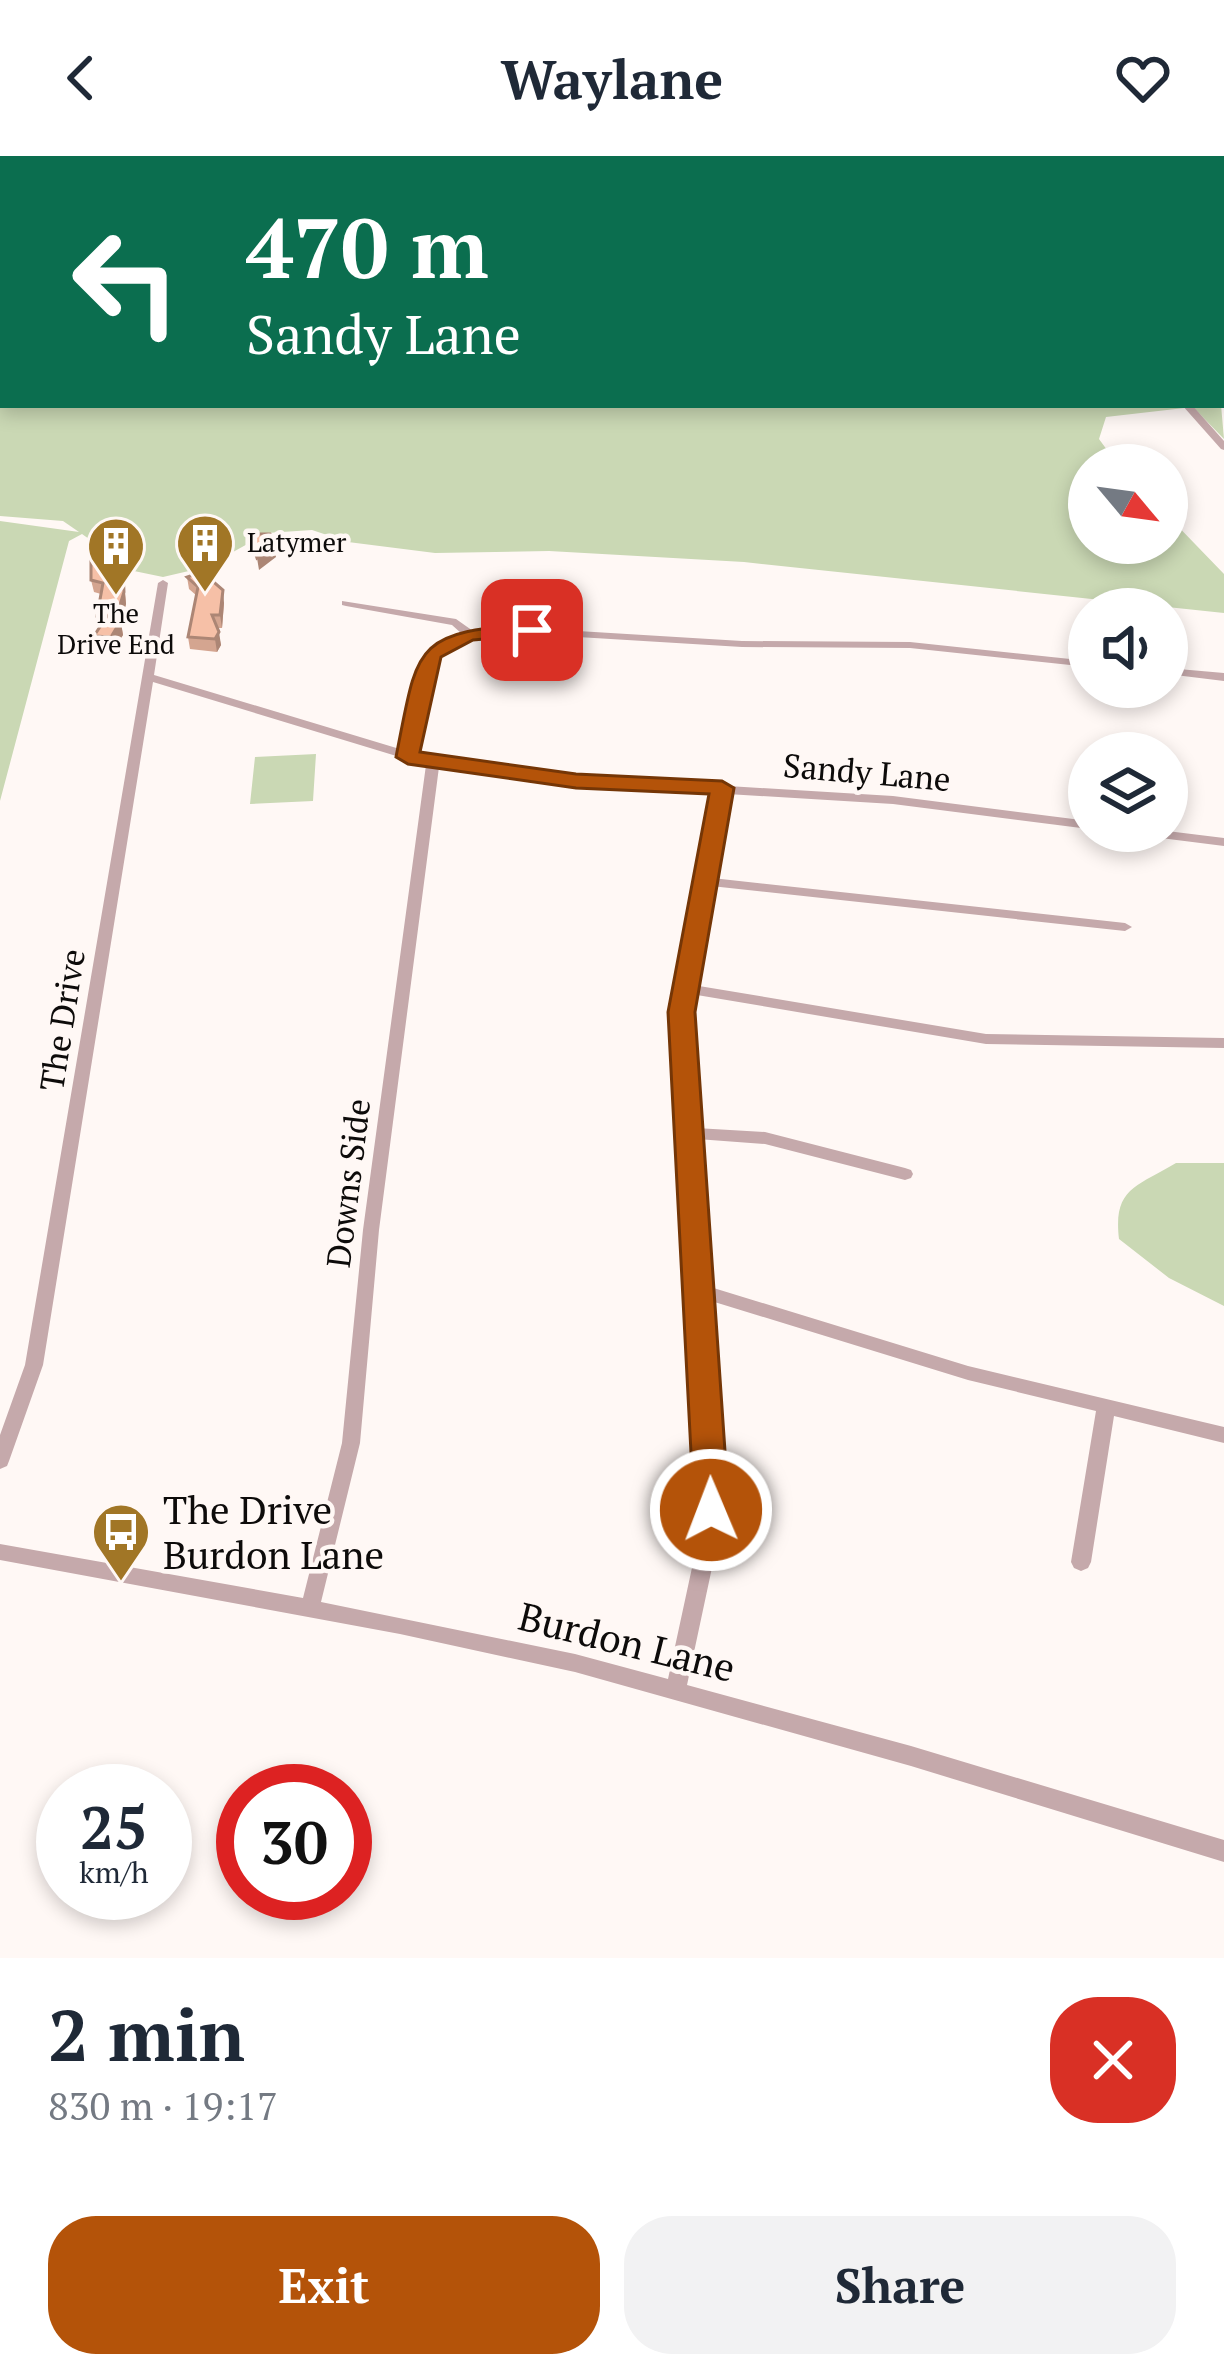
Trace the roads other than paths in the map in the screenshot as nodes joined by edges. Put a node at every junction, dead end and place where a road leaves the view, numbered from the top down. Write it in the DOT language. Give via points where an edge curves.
graph roads {
  1 [pos="1190,408"];
  2 [pos="1224,447"];
  3 [pos="163,583"];
  4 [pos="346,603"];
  5 [pos="469,634"];
  6 [pos="1068,662"];
  7 [pos="1188,673"];
  8 [pos="149,677"];
  9 [pos="1224,677"];
  10 [pos="408,757"];
  11 [pos="433,763"];
  12 [pos="722,788"];
  13 [pos="1068,822"];
  14 [pos="1188,837"];
  15 [pos="1224,842"];
  16 [pos="704,881"];
  17 [pos="1125,928"];
  18 [pos="683,988"];
  19 [pos="1224,1043"];
  20 [pos="688,1133"];
  21 [pos="905,1174"];
  22 [pos="699,1293"];
  23 [pos="1106,1407"];
  24 [pos="1224,1435"];
  25 [pos="0,1461"];
  26 [pos="0,1552"];
  27 [pos="1081,1562"];
  28 [pos="310,1608"];
  29 [pos="676,1690"];
  30 [pos="1224,1851"];
  1 -- 2 [label="street"];
  3 -- 8 [label="street, The Drive"];
  4 -- 5 [label="street" via="456,622"];
  5 -- 6 [label="street" via="891,645"];
  5 -- 10 [label="street" via="428,659"];
  7 -- 9 [label="street"];
  8 -- 10 [label="street, Sandy Lane"];
  8 -- 25 [label="street, The Drive" via="34,1365"];
  10 -- 11 [label="street, Sandy Lane"];
  11 -- 12 [label="street, Sandy Lane"];
  11 -- 28 [label="street, Downs Side" via="351,1443"];
  12 -- 13 [label="street, Sandy Lane"];
  12 -- 16 [label="street"];
  14 -- 15 [label="street"];
  16 -- 17 [label="street"];
  16 -- 18 [label="street"];
  18 -- 19 [label="street" via="986,1039"];
  18 -- 20 [label="street"];
  20 -- 21 [label="street" via="765,1138"];
  20 -- 22 [label="street"];
  22 -- 23 [label="street"];
  22 -- 29 [label="street" via="711,1510"];
  23 -- 24 [label="street"];
  23 -- 27 [label="street"];
  26 -- 28 [label="street, Burdon Lane"];
  28 -- 29 [label="street, Burdon Lane"];
  29 -- 30 [label="street, Burdon Lane"];
}
